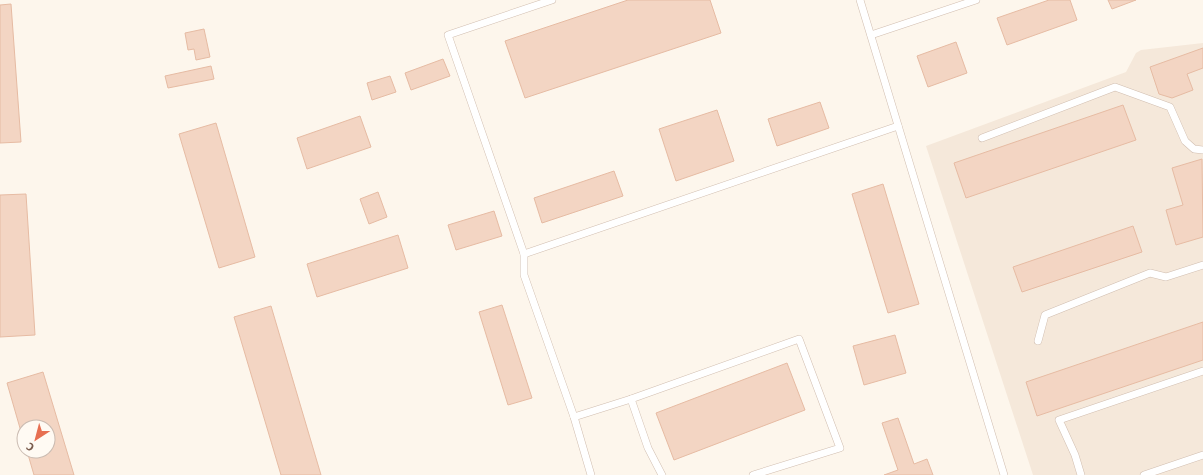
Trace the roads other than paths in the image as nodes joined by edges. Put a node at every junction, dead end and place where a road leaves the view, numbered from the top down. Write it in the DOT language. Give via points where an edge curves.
graph roads {
  1 [pos="552,0"];
  2 [pos="860,0"];
  3 [pos="976,0"];
  4 [pos="871,35"];
  5 [pos="898,126"];
  6 [pos="982,138"];
  7 [pos="1203,150"];
  8 [pos="524,254"];
  9 [pos="1203,265"];
  10 [pos="1038,341"];
  11 [pos="1203,371"];
  12 [pos="631,399"];
  13 [pos="574,417"];
  14 [pos="1203,455"];
  15 [pos="591,475"];
  16 [pos="662,475"];
  17 [pos="753,475"];
  18 [pos="1004,475"];
  19 [pos="1081,475"];
  20 [pos="1144,475"];
  1 -- 8 [label="lane" via="448,35"];
  2 -- 4 [label="lane"];
  3 -- 4 [label="lane"];
  4 -- 5 [label="lane"];
  5 -- 8 [label="lane"];
  5 -- 18 [label="lane"];
  6 -- 7 [label="lane" via="1115,87 1170,107 1186,141 1194,149"];
  8 -- 13 [label="lane" via="524,275"];
  9 -- 10 [label="lane" via="1166,277 1150,274 1045,315"];
  11 -- 19 [label="lane" via="1059,420"];
  12 -- 13 [label="lane"];
  12 -- 16 [label="lane" via="648,448"];
  12 -- 17 [label="lane" via="799,339 840,448"];
  13 -- 15 [label="lane"];
  14 -- 20 [label="lane"];
}
